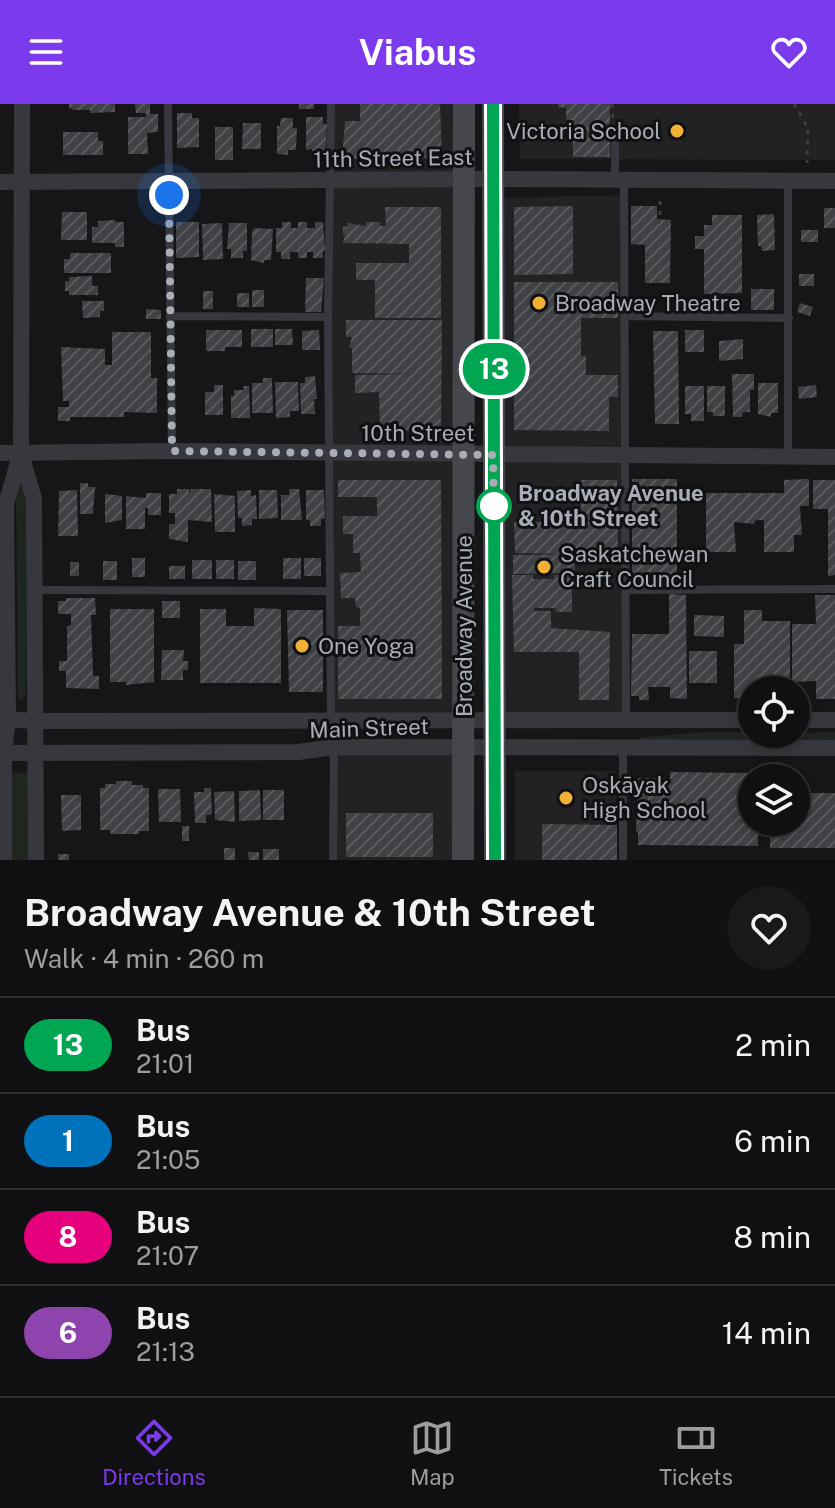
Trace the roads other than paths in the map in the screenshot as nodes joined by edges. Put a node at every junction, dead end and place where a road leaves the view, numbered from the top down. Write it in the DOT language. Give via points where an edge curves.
graph roads {
  1 [pos="22,104"];
  2 [pos="168,104"];
  3 [pos="331,104"];
  4 [pos="464,104"];
  5 [pos="493,104"];
  6 [pos="615,140"];
  7 [pos="494,179"];
  8 [pos="620,179"];
  9 [pos="169,181"];
  10 [pos="332,181"];
  11 [pos="464,181"];
  12 [pos="788,181"];
  13 [pos="835,181"];
  14 [pos="0,182"];
  15 [pos="23,183"];
  16 [pos="170,316"];
  17 [pos="626,316"];
  18 [pos="328,317"];
  19 [pos="789,318"];
  20 [pos="172,451"];
  21 [pos="21,452"];
  22 [pos="0,453"];
  23 [pos="329,454"];
  24 [pos="464,455"];
  25 [pos="493,455"];
  26 [pos="626,455"];
  27 [pos="788,457"];
  28 [pos="835,457"];
  29 [pos="3,588"];
  30 [pos="835,589"];
  31 [pos="34,590"];
  32 [pos="627,590"];
  33 [pos="329,591"];
  34 [pos="4,719"];
  35 [pos="331,719"];
  36 [pos="463,719"];
  37 [pos="495,719"];
  38 [pos="626,719"];
  39 [pos="738,720"];
  40 [pos="810,720"];
  41 [pos="835,720"];
  42 [pos="34,721"];
  43 [pos="334,747"];
  44 [pos="463,747"];
  45 [pos="495,747"];
  46 [pos="623,748"];
  47 [pos="835,748"];
  48 [pos="2,753"];
  49 [pos="36,753"];
  50 [pos="4,860"];
  51 [pos="36,860"];
  52 [pos="333,860"];
  53 [pos="463,860"];
  54 [pos="495,860"];
  55 [pos="623,860"];
  1 -- 15 [label="street"];
  2 -- 9 [label="lane"];
  3 -- 10 [label="lane"];
  4 -- 11 [label="main road, Broadway Avenue"];
  5 -- 7 [label="main road, Broadway Avenue"];
  6 -- 8 [label="lane"];
  7 -- 8 [label="street, 11th Street East"];
  7 -- 11 [label="street, 11th Street East"];
  7 -- 25 [label="main road, Broadway Avenue"];
  8 -- 12 [label="street, 11th Street East"];
  8 -- 17 [label="lane"];
  9 -- 10 [label="street, 11th Street East"];
  9 -- 15 [label="street, 11th Street East"];
  9 -- 16 [label="lane"];
  10 -- 11 [label="street, 11th Street East"];
  10 -- 18 [label="lane"];
  11 -- 24 [label="main road, Broadway Avenue"];
  12 -- 13 [label="street, 11th Street East"];
  12 -- 19 [label="lane"];
  14 -- 15 [label="street, 11th Street East"];
  15 -- 21 [label="street"];
  16 -- 18 [label="lane"];
  16 -- 20 [label="lane"];
  17 -- 19 [label="lane"];
  17 -- 26 [label="lane"];
  18 -- 23 [label="lane"];
  19 -- 27 [label="lane"];
  20 -- 21 [label="street, 10th Street"];
  20 -- 23 [label="street, 10th Street"];
  21 -- 22 [label="street, 10th Street"];
  21 -- 29 [label="street" via="6,504"];
  21 -- 31 [label="street" via="34,499"];
  23 -- 24 [label="street, 10th Street"];
  23 -- 33 [label="lane"];
  24 -- 25 [label="street, 10th Street"];
  24 -- 36 [label="main road, Broadway Avenue"];
  25 -- 26 [label="street, 10th Street"];
  25 -- 37 [label="main road, Broadway Avenue"];
  26 -- 27 [label="street, 10th Street"];
  26 -- 32 [label="lane"];
  27 -- 28 [label="street, 10th Street"];
  29 -- 34 [label="street"];
  30 -- 32 [label="lane"];
  31 -- 33 [label="lane"];
  31 -- 42 [label="street"];
  32 -- 38 [label="lane"];
  33 -- 35 [label="lane"];
  34 -- 42 [label="street, Main Street"];
  34 -- 48 [label="street"];
  35 -- 36 [label="street, Main Street"];
  35 -- 42 [label="street, Main Street"];
  36 -- 37 [label="street, Main Street"];
  36 -- 44 [label="main road, Broadway Avenue"];
  37 -- 38 [label="street, Main Street"];
  37 -- 45 [label="main road, Broadway Avenue"];
  38 -- 39 [label="street, Main Street"];
  40 -- 41 [label="street"];
  42 -- 49 [label="street"];
  43 -- 44 [label="street, Main Street"];
  43 -- 49 [label="street, Main Street" via="298,752"];
  43 -- 52 [label="lane"];
  44 -- 45 [label="street, Main Street"];
  44 -- 53 [label="main road, Broadway Avenue"];
  45 -- 46 [label="street, Main Street"];
  45 -- 54 [label="main road, Broadway Avenue"];
  46 -- 47 [label="street, Main Street"];
  46 -- 55 [label="lane"];
  48 -- 49 [label="street, Main Street"];
  48 -- 50 [label="street"];
  49 -- 51 [label="street"];
}
